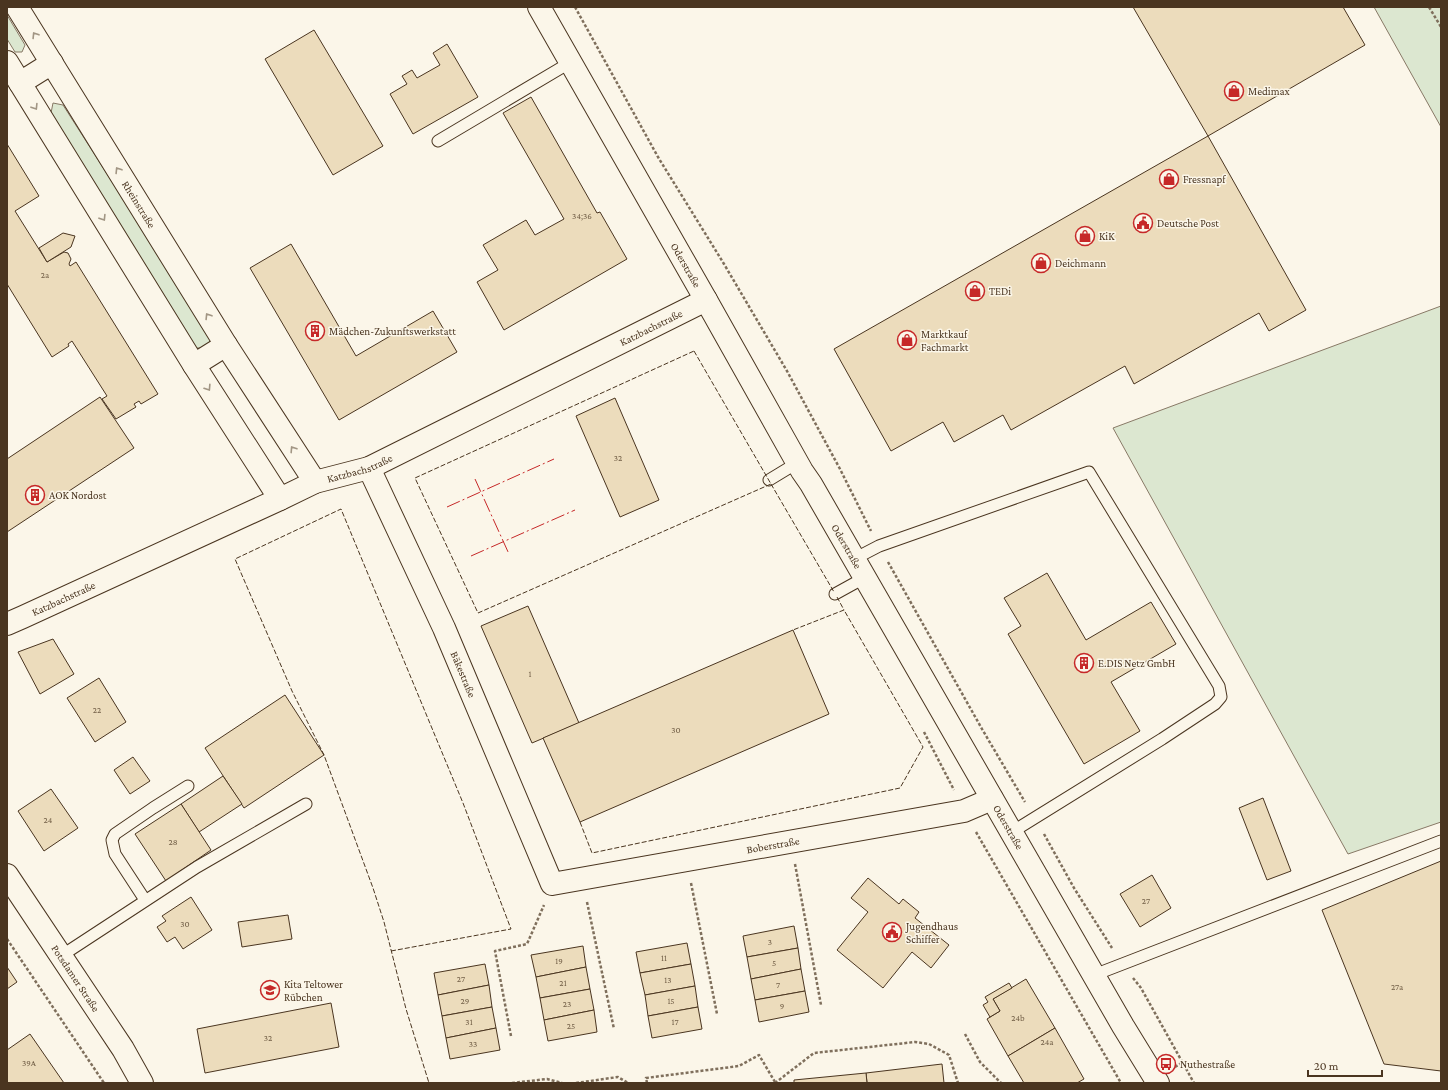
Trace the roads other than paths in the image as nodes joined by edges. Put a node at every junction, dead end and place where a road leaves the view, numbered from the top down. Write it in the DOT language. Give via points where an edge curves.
graph roads {
  1 [pos="17,7"];
  2 [pos="539,7"];
  3 [pos="7,62"];
  4 [pos="571,62"];
  5 [pos="52,63"];
  6 [pos="20,83"];
  7 [pos="438,141"];
  8 [pos="706,300"];
  9 [pos="226,345"];
  10 [pos="194,365"];
  11 [pos="797,463"];
  12 [pos="369,468"];
  13 [pos="769,480"];
  14 [pos="315,482"];
  15 [pos="280,500"];
  16 [pos="854,559"];
  17 [pos="864,578"];
  18 [pos="835,594"];
  19 [pos="7,624"];
  20 [pos="188,786"];
  21 [pos="992,798"];
  22 [pos="306,804"];
  23 [pos="1012,832"];
  24 [pos="1441,841"];
  25 [pos="7,875"];
  26 [pos="552,884"];
  27 [pos="145,900"];
  28 [pos="61,956"];
  29 [pos="1094,975"];
  30 [pos="142,1083"];
  31 [pos="1158,1083"];
  5 -- 1 [label="street, Rheinstraße, one-way"];
  2 -- 4 [label="street, Oderstraße"];
  3 -- 6 [label="street"];
  4 -- 7 [label="lane"];
  4 -- 8 [label="street, Oderstraße"];
  5 -- 6 [label="street"];
  9 -- 5 [label="street, Rheinstraße, one-way"];
  6 -- 10 [label="street, one-way"];
  8 -- 11 [label="street, Oderstraße"];
  8 -- 12 [label="street, Katzbachstraße"];
  9 -- 10 [label="street"];
  14 -- 9 [label="street, Rheinstraße, one-way"];
  10 -- 15 [label="street, one-way"];
  11 -- 13 [label="lane"];
  11 -- 16 [label="street, Oderstraße"];
  12 -- 14 [label="street, Katzbachstraße"];
  12 -- 26 [label="street, Bäkestraße" via="444,628"];
  14 -- 15 [label="street, Katzbachstraße"];
  15 -- 19 [label="street, Katzbachstraße"];
  16 -- 17 [label="street, Oderstraße"];
  16 -- 23 [label="lane" via="878,546 1089,472 1218,686 1221,697 1214,704"];
  17 -- 18 [label="lane"];
  17 -- 21 [label="street, Oderstraße"];
  20 -- 27 [label="lane" via="115,834 112,840 115,854"];
  21 -- 23 [label="street, Oderstraße"];
  21 -- 26 [label="street, Boberstraße" via="964,811"];
  22 -- 27 [label="lane"];
  23 -- 29 [label="street, Oderstraße"];
  24 -- 29 [label="lane"];
  25 -- 28 [label="street, Potsdamer Straße"];
  27 -- 28 [label="lane"];
  28 -- 30 [label="street, Potsdamer Straße" via="123,1049"];
  29 -- 31 [label="street, Oderstraße"];
}
